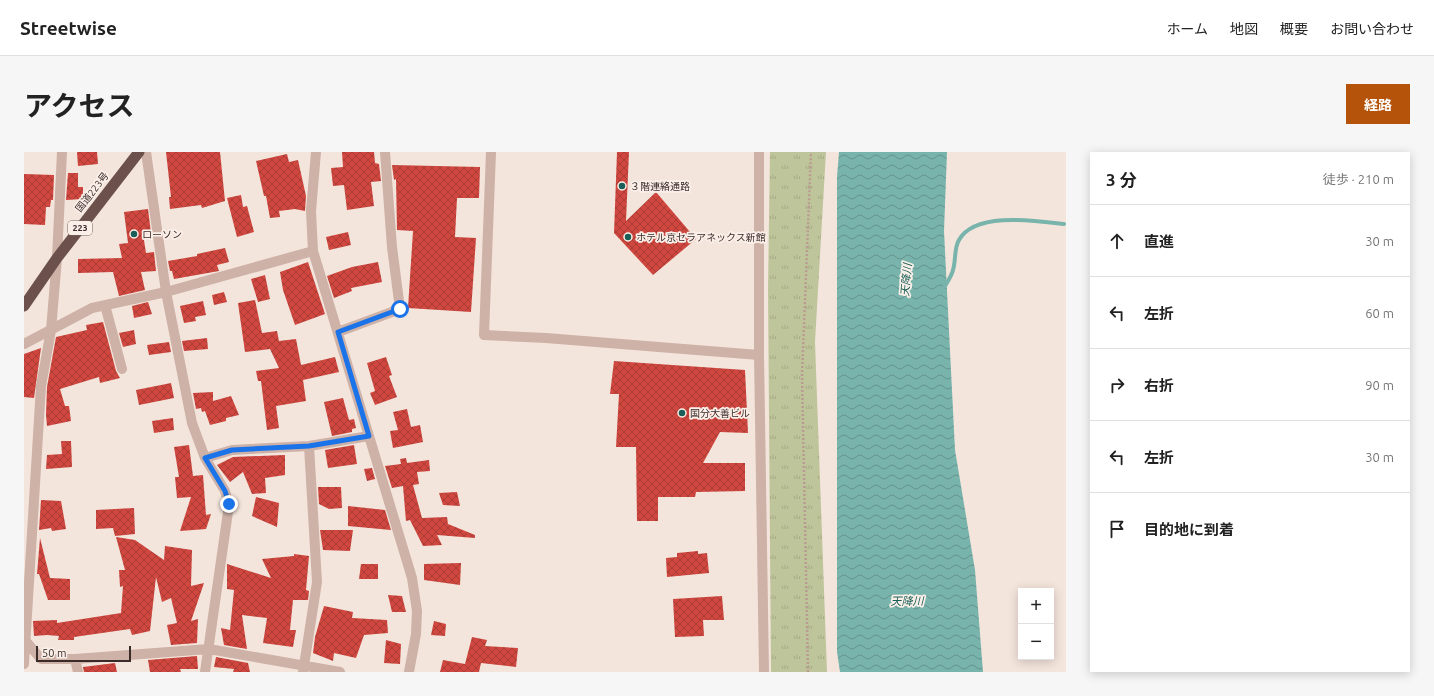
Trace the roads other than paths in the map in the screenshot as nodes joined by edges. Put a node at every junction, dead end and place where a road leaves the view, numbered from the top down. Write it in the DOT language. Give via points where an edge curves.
graph roads {
  1 [pos="62,152"];
  2 [pos="139,152"];
  3 [pos="146,152"];
  4 [pos="316,152"];
  5 [pos="385,152"];
  6 [pos="491,152"];
  7 [pos="759,152"];
  8 [pos="313,251"];
  9 [pos="57,258"];
  10 [pos="166,292"];
  11 [pos="105,305"];
  12 [pos="24,306"];
  13 [pos="51,330"];
  14 [pos="338,332"];
  15 [pos="24,344"];
  16 [pos="759,355"];
  17 [pos="122,369"];
  18 [pos="369,436"];
  19 [pos="309,446"];
  20 [pos="205,458"];
  21 [pos="25,640"];
  22 [pos="209,649"];
  23 [pos="75,659"];
  24 [pos="24,664"];
  25 [pos="304,669"];
  26 [pos="78,672"];
  27 [pos="205,672"];
  28 [pos="340,672"];
  29 [pos="409,672"];
  30 [pos="764,672"];
  1 -- 9 [label="street"];
  2 -- 9 [label="highway, 国道223号 / 223"];
  3 -- 10 [label="street"];
  4 -- 8 [label="street" via="311,211"];
  5 -- 14 [label="street" via="392,247 400,309"];
  6 -- 16 [label="street" via="484,335"];
  7 -- 16 [label="street"];
  8 -- 10 [label="street"];
  8 -- 14 [label="street"];
  9 -- 12 [label="highway, 国道223号 / 223"];
  9 -- 13 [label="street"];
  10 -- 11 [label="street"];
  10 -- 20 [label="street" via="192,423"];
  11 -- 13 [label="street" via="92,308"];
  11 -- 17 [label="street"];
  13 -- 15 [label="street"];
  13 -- 21 [label="street" via="41,386"];
  14 -- 18 [label="street"];
  16 -- 30 [label="street"];
  18 -- 19 [label="street"];
  18 -- 29 [label="street" via="412,578 418,611"];
  19 -- 20 [label="street" via="232,450"];
  19 -- 25 [label="street" via="317,582"];
  20 -- 22 [label="street" via="225,491 229,504"];
  21 -- 23 [label="street" via="40,660"];
  21 -- 24 [label="street"];
  22 -- 23 [label="street"];
  22 -- 25 [label="street"];
  22 -- 27 [label="street"];
  23 -- 26 [label="street"];
  25 -- 28 [label="street"];
}
